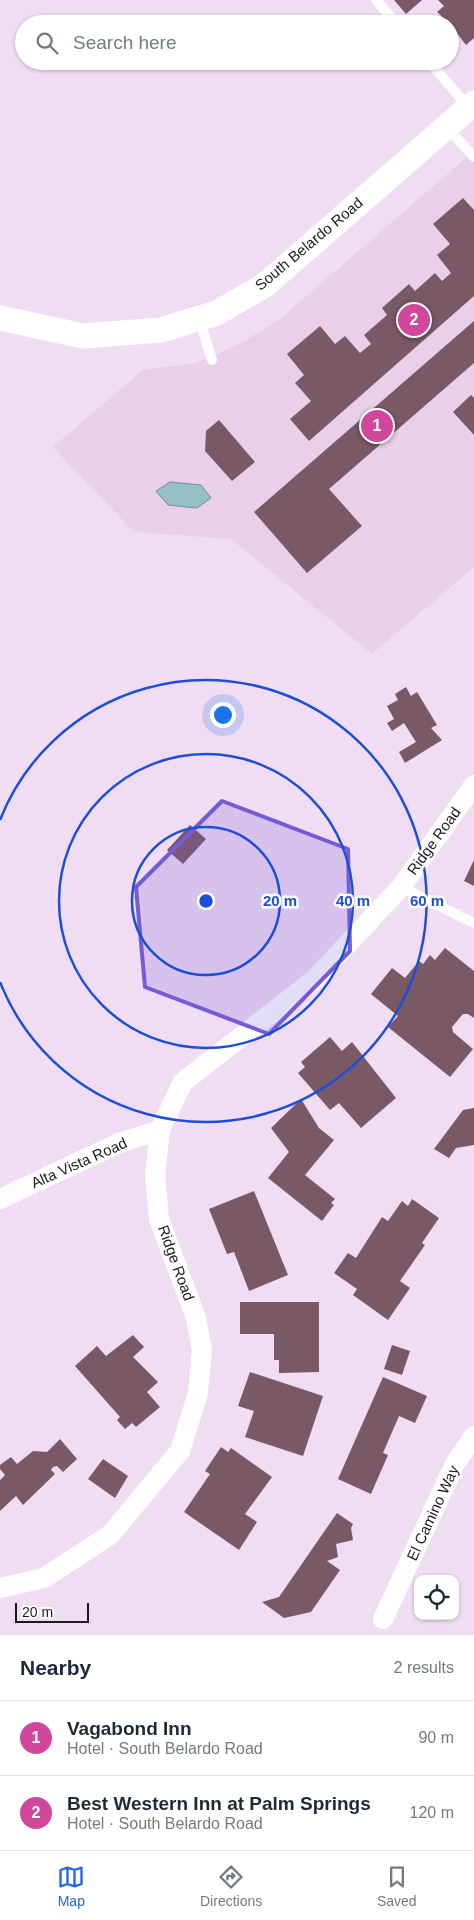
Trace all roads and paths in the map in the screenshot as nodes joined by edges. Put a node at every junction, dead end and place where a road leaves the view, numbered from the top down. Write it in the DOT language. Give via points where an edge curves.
graph roads {
  1 [pos="376,0"];
  2 [pos="389,15"];
  3 [pos="438,70"];
  4 [pos="471,105"];
  5 [pos="447,126"];
  6 [pos="474,157"];
  7 [pos="0,318"];
  8 [pos="198,318"];
  9 [pos="212,360"];
  10 [pos="474,785"];
  11 [pos="401,887"];
  12 [pos="474,923"];
  13 [pos="160,1130"];
  14 [pos="0,1199"];
  15 [pos="474,1436"];
  16 [pos="0,1588"];
  17 [pos="383,1619"];
  1 -- 2 [label="lane"];
  3 -- 4 [label="lane"];
  4 -- 5 [label="street, South Belardo Road"];
  5 -- 6 [label="lane"];
  5 -- 8 [label="street, South Belardo Road" via="265,285 217,312"];
  7 -- 8 [label="street, South Belardo Road" via="83,336 160,330"];
  8 -- 9 [label="lane"];
  10 -- 11 [label="street, Ridge Road"];
  11 -- 12 [label="lane"];
  11 -- 13 [label="street, Ridge Road" via="315,978 183,1082"];
  13 -- 14 [label="street, Alta Vista Road" via="119,1143"];
  13 -- 16 [label="street, Ridge Road" via="155,1175 159,1219 196,1318 202,1350 198,1393 180,1452 110,1536 44,1578"];
  15 -- 17 [label="street, El Camino Way" via="456,1464"];
}
